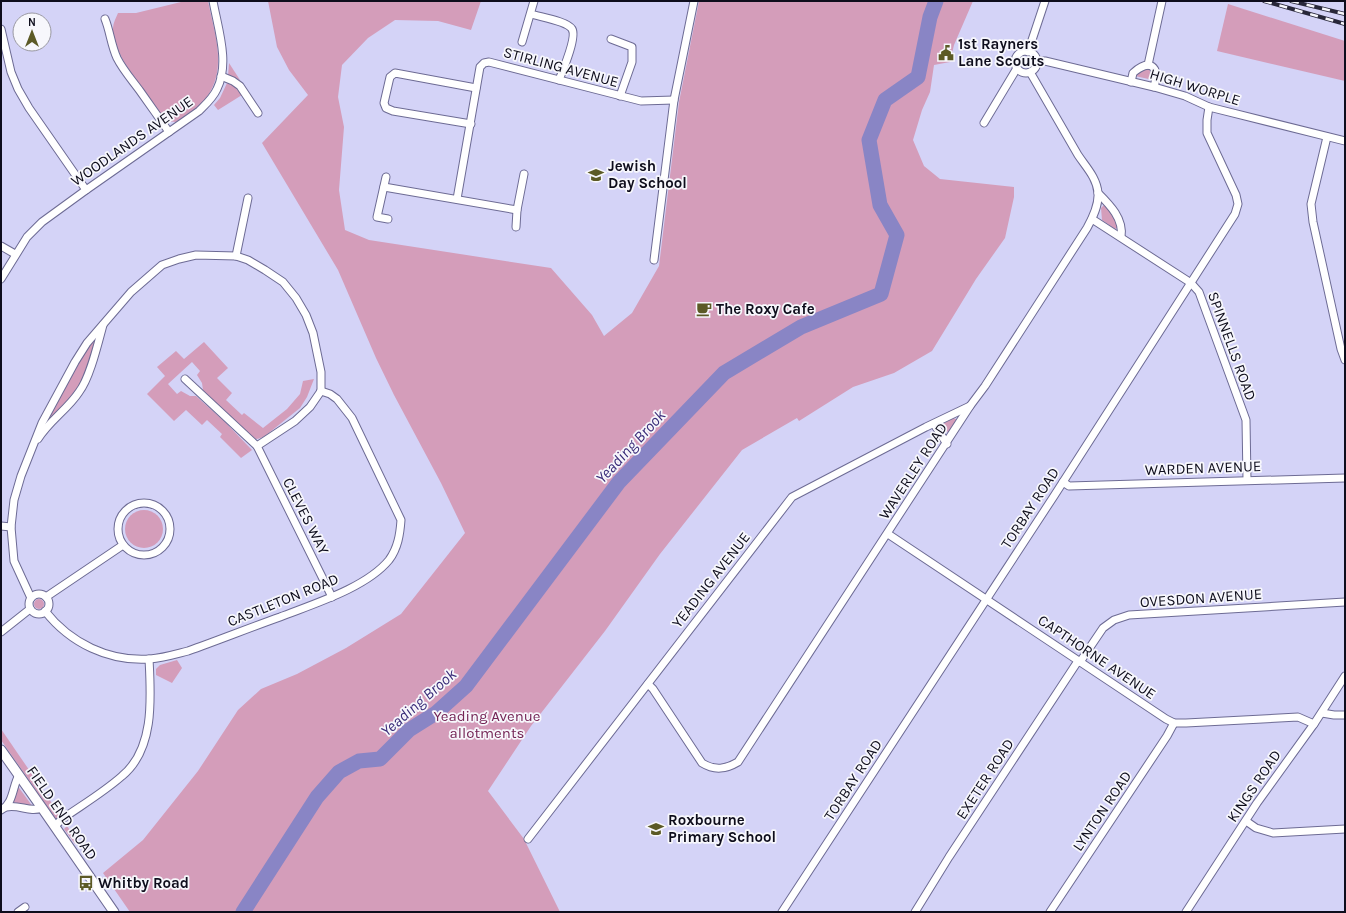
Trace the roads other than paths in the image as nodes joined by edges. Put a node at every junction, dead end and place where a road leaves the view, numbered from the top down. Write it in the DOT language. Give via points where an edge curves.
graph roads {
  1 [pos="213,1"];
  2 [pos="534,1"];
  3 [pos="694,1"];
  4 [pos="1045,1"];
  5 [pos="1162,1"];
  6 [pos="531,14"];
  7 [pos="105,19"];
  8 [pos="1,28"];
  9 [pos="611,39"];
  10 [pos="522,42"];
  11 [pos="1028,52"];
  12 [pos="1037,61"];
  13 [pos="1148,65"];
  14 [pos="1017,68"];
  15 [pos="1030,72"];
  16 [pos="221,76"];
  17 [pos="559,80"];
  18 [pos="1131,82"];
  19 [pos="1154,87"];
  20 [pos="476,88"];
  21 [pos="620,96"];
  22 [pos="674,100"];
  23 [pos="1209,107"];
  24 [pos="258,113"];
  25 [pos="984,123"];
  26 [pos="471,124"];
  27 [pos="169,132"];
  28 [pos="1327,137"];
  29 [pos="1345,141"];
  30 [pos="524,174"];
  31 [pos="386,177"];
  32 [pos="384,187"];
  33 [pos="86,190"];
  34 [pos="1098,193"];
  35 [pos="248,198"];
  36 [pos="457,199"];
  37 [pos="517,210"];
  38 [pos="388,219"];
  39 [pos="1092,219"];
  40 [pos="516,227"];
  41 [pos="1122,237"];
  42 [pos="1,246"];
  43 [pos="15,254"];
  44 [pos="236,256"];
  45 [pos="654,260"];
  46 [pos="1,279"];
  47 [pos="1192,283"];
  48 [pos="104,323"];
  49 [pos="1345,360"];
  50 [pos="185,380"];
  51 [pos="321,391"];
  52 [pos="970,406"];
  53 [pos="934,424"];
  54 [pos="947,444"];
  55 [pos="257,446"];
  56 [pos="31,451"];
  57 [pos="1345,478"];
  58 [pos="1247,480"];
  59 [pos="1063,482"];
  60 [pos="1,526"];
  61 [pos="11,527"];
  62 [pos="888,534"];
  63 [pos="122,545"];
  64 [pos="46,597"];
  65 [pos="332,597"];
  66 [pos="31,598"];
  67 [pos="986,599"];
  68 [pos="1345,602"];
  69 [pos="30,609"];
  70 [pos="45,611"];
  71 [pos="1,632"];
  72 [pos="149,659"];
  73 [pos="1079,661"];
  74 [pos="1345,676"];
  75 [pos="648,684"];
  76 [pos="1322,713"];
  77 [pos="1345,715"];
  78 [pos="1174,722"];
  79 [pos="1314,724"];
  80 [pos="1,750"];
  81 [pos="18,775"];
  82 [pos="3,808"];
  83 [pos="42,808"];
  84 [pos="1246,821"];
  85 [pos="55,826"];
  86 [pos="1345,829"];
  87 [pos="528,839"];
  88 [pos="25,908"];
  89 [pos="18,912"];
  90 [pos="114,912"];
  91 [pos="782,912"];
  92 [pos="915,912"];
  93 [pos="1050,912"];
  94 [pos="1186,912"];
  1 -- 16 [label="street, WOODLANDS AVENUE" via="224,61"];
  2 -- 6 [label="street"];
  3 -- 22 [label="street"];
  4 -- 11 [label="street"];
  5 -- 13 [label="street"];
  6 -- 10 [label="street"];
  6 -- 17 [label="street" via="572,28 574,36"];
  7 -- 27 [label="street" via="116,57"];
  8 -- 33 [label="street" via="11,72 18,89"];
  9 -- 21 [label="street" via="632,47 632,62"];
  11 -- 12 [label="street" via="1034,55"];
  11 -- 14 [label="street" via="1022,52 1017,56"];
  12 -- 15 [label="street" via="1035,68"];
  12 -- 18 [label="street, HIGH WORPLE"];
  13 -- 18 [label="street" via="1133,73"];
  13 -- 19 [label="street" via="1156,76"];
  14 -- 15 [label="street" via="1023,72"];
  14 -- 25 [label="street"];
  15 -- 34 [label="street" via="1095,181"];
  16 -- 24 [label="street" via="240,86"];
  16 -- 27 [label="street, WOODLANDS AVENUE" via="217,89 200,111"];
  17 -- 20 [label="street, STIRLING AVENUE" via="489,62 480,67"];
  17 -- 21 [label="street, STIRLING AVENUE"];
  18 -- 19 [label="street, HIGH WORPLE"];
  19 -- 23 [label="street, HIGH WORPLE" via="1185,96"];
  20 -- 26 [label="street, STIRLING AVENUE"];
  20 -- 26 [label="street" via="395,73 390,76 384,103 386,108 393,111"];
  21 -- 22 [label="street, STIRLING AVENUE" via="641,101"];
  22 -- 45 [label="street"];
  23 -- 28 [label="street, HIGH WORPLE"];
  23 -- 47 [label="street, TORBAY ROAD" via="1207,133 1238,204 1235,214"];
  26 -- 36 [label="street, STIRLING AVENUE"];
  27 -- 33 [label="street, WOODLANDS AVENUE"];
  28 -- 29 [label="street, HIGH WORPLE"];
  28 -- 49 [label="street" via="1311,204"];
  30 -- 37 [label="street"];
  31 -- 32 [label="street"];
  32 -- 36 [label="street"];
  32 -- 38 [label="street" via="377,217"];
  33 -- 43 [label="street, WOODLANDS AVENUE" via="42,222"];
  34 -- 39 [label="street, WAVERLEY ROAD" via="1097,207"];
  34 -- 41 [label="street" via="1112,207 1120,221"];
  35 -- 44 [label="street"];
  36 -- 37 [label="street"];
  37 -- 40 [label="street"];
  39 -- 41 [label="street, SPINNELLS ROAD"];
  39 -- 52 [label="street, WAVERLEY ROAD"];
  41 -- 47 [label="street, SPINNELLS ROAD"];
  42 -- 43 [label="street"];
  43 -- 46 [label="street, WOODLANDS AVENUE"];
  44 -- 48 [label="street" via="196,255 162,265 131,292"];
  44 -- 51 [label="street" via="283,282 296,298 313,333 321,372"];
  47 -- 58 [label="street, SPINNELLS ROAD" via="1199,292 1246,420"];
  47 -- 59 [label="street, TORBAY ROAD"];
  48 -- 56 [label="street" via="75,362 42,423"];
  48 -- 56 [label="street" via="80,391 41,434"];
  50 -- 55 [label="street"];
  51 -- 55 [label="street" via="310,407 295,421"];
  51 -- 65 [label="street, CASTLETON ROAD" via="337,399 352,418 401,520 400,534 389,560 375,573"];
  52 -- 53 [label="street, YEADING AVENUE"];
  52 -- 54 [label="street, WAVERLEY ROAD"];
  53 -- 54 [label="street"];
  53 -- 75 [label="street, YEADING AVENUE" via="792,497"];
  54 -- 62 [label="street, WAVERLEY ROAD"];
  55 -- 65 [label="street, CLEVES WAY"];
  56 -- 61 [label="street" via="16,494"];
  57 -- 58 [label="street, WARDEN AVENUE"];
  58 -- 59 [label="street, WARDEN AVENUE" via="1069,486"];
  59 -- 67 [label="street, TORBAY ROAD"];
  60 -- 61 [label="street"];
  61 -- 66 [label="street" via="14,561"];
  62 -- 67 [label="street, CAPTHORNE AVENUE"];
  62 -- 75 [label="street, WAVERLEY ROAD" via="738,762 730,767 710,768 702,763"];
  63 -- 63 [label="street" via="117,527 119,518 128,508 136,504 153,504 164,513 170,527 166,544 160,550 144,556 136,555"];
  63 -- 64 [label="street"];
  64 -- 66 [label="street" via="38,594"];
  64 -- 70 [label="street" via="49,606"];
  65 -- 72 [label="street, CASTLETON ROAD" via="188,651"];
  66 -- 69 [label="street"];
  67 -- 73 [label="street, CAPTHORNE AVENUE"];
  67 -- 91 [label="street, TORBAY ROAD"];
  68 -- 73 [label="street, OVESDON AVENUE" via="1129,615 1114,620 1103,628"];
  69 -- 70 [label="street" via="37,614"];
  69 -- 71 [label="street"];
  70 -- 72 [label="street, CASTLETON ROAD" via="68,635 88,646 109,655"];
  72 -- 85 [label="street" via="148,727 134,763 123,776"];
  73 -- 78 [label="street, CAPTHORNE AVENUE"];
  73 -- 92 [label="street, EXETER ROAD"];
  74 -- 76 [label="street, KINGS ROAD"];
  75 -- 87 [label="street, YEADING AVENUE"];
  76 -- 77 [label="street"];
  76 -- 79 [label="street, KINGS ROAD"];
  78 -- 79 [label="street, CAPTHORNE AVENUE" via="1298,717"];
  78 -- 93 [label="street, LYNTON ROAD"];
  79 -- 84 [label="street, KINGS ROAD"];
  80 -- 81 [label="street, FIELD END ROAD"];
  81 -- 82 [label="street" via="9,802"];
  81 -- 83 [label="street, FIELD END ROAD"];
  82 -- 83 [label="street" via="12,806 36,811"];
  83 -- 85 [label="street, FIELD END ROAD"];
  84 -- 86 [label="street" via="1256,828 1273,833"];
  84 -- 94 [label="street, KINGS ROAD"];
  85 -- 90 [label="street, FIELD END ROAD"];
  88 -- 89 [label="street"];
}
